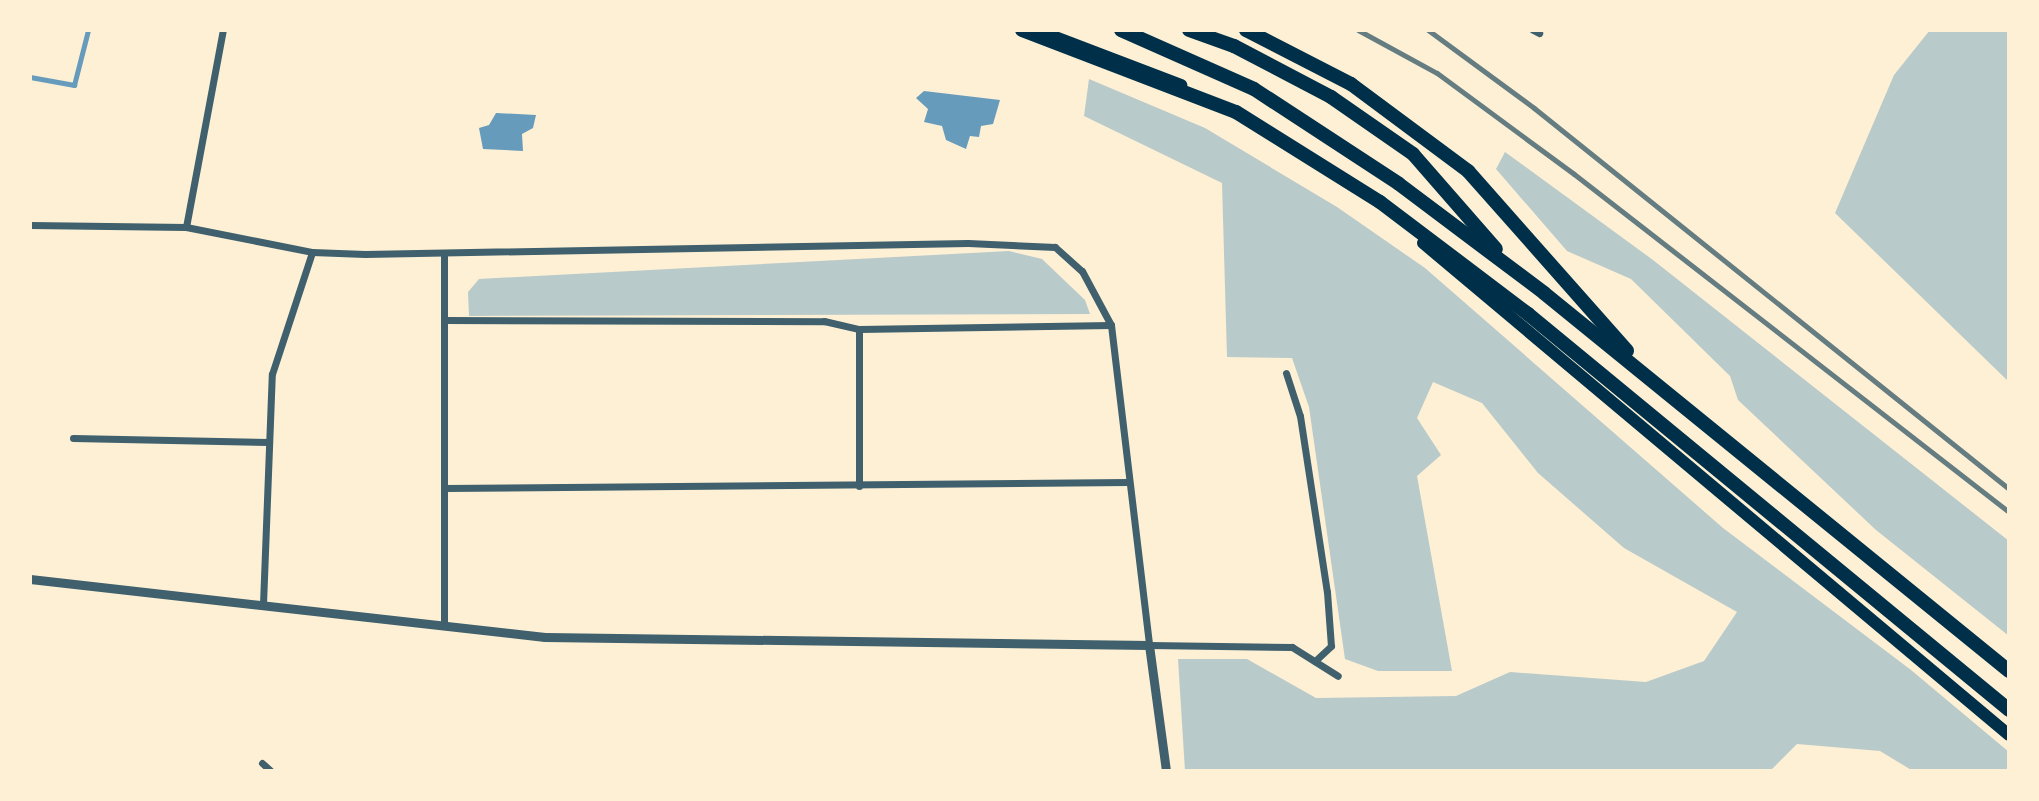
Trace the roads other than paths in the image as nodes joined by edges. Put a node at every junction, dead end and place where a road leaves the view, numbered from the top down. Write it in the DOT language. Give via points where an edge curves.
graph roads {
  1 [pos="223,30"];
  2 [pos="1022,30"];
  3 [pos="1036,30"];
  4 [pos="1121,30"];
  5 [pos="1130,30"];
  6 [pos="1189,30"];
  7 [pos="1246,30"];
  8 [pos="30,225"];
  9 [pos="186,227"];
  10 [pos="312,252"];
  11 [pos="444,254"];
  12 [pos="1525,282"];
  13 [pos="444,320"];
  14 [pos="1111,325"];
  15 [pos="859,329"];
  16 [pos="1286,373"];
  17 [pos="1655,383"];
  18 [pos="73,438"];
  19 [pos="269,442"];
  20 [pos="1128,482"];
  21 [pos="859,486"];
  22 [pos="444,488"];
  23 [pos="30,579"];
  24 [pos="263,604"];
  25 [pos="444,626"];
  26 [pos="1149,645"];
  27 [pos="1315,661"];
  28 [pos="2009,669"];
  29 [pos="1338,676"];
  30 [pos="2009,710"];
  31 [pos="2009,735"];
  32 [pos="262,763"];
  33 [pos="271,771"];
  34 [pos="1166,771"];
  1 -- 9 [label="street"];
  2 -- 30 [label="highway" via="1236,112 1380,202 1528,314"];
  3 -- 31 [label="highway" via="1163,75 1284,139 1367,195"];
  4 -- 17 [label="highway" via="1254,89 1399,184"];
  5 -- 12 [label="highway" via="1306,116 1391,173"];
  6 -- 12 [label="highway" via="1234,46 1331,97 1413,154"];
  7 -- 17 [label="highway" via="1351,84 1468,171"];
  8 -- 9 [label="street"];
  9 -- 10 [label="street"];
  10 -- 11 [label="street"];
  10 -- 19 [label="street" via="272,374"];
  11 -- 13 [label="street"];
  11 -- 14 [label="street" via="1034,243 1065,253 1099,295"];
  12 -- 28 [label="highway"];
  13 -- 15 [label="street" via="824,321"];
  13 -- 22 [label="street"];
  14 -- 15 [label="street"];
  14 -- 20 [label="street"];
  15 -- 21 [label="street"];
  16 -- 27 [label="street" via="1300,416 1327,592 1331,646"];
  17 -- 28 [label="highway"];
  18 -- 19 [label="street"];
  19 -- 24 [label="street"];
  20 -- 21 [label="street"];
  20 -- 26 [label="street"];
  21 -- 22 [label="street"];
  22 -- 25 [label="street"];
  23 -- 24 [label="street"];
  24 -- 25 [label="street"];
  25 -- 26 [label="street" via="545,637"];
  26 -- 27 [label="street" via="1292,647"];
  26 -- 34 [label="street"];
  27 -- 29 [label="street"];
  32 -- 33 [label="street"];
}
